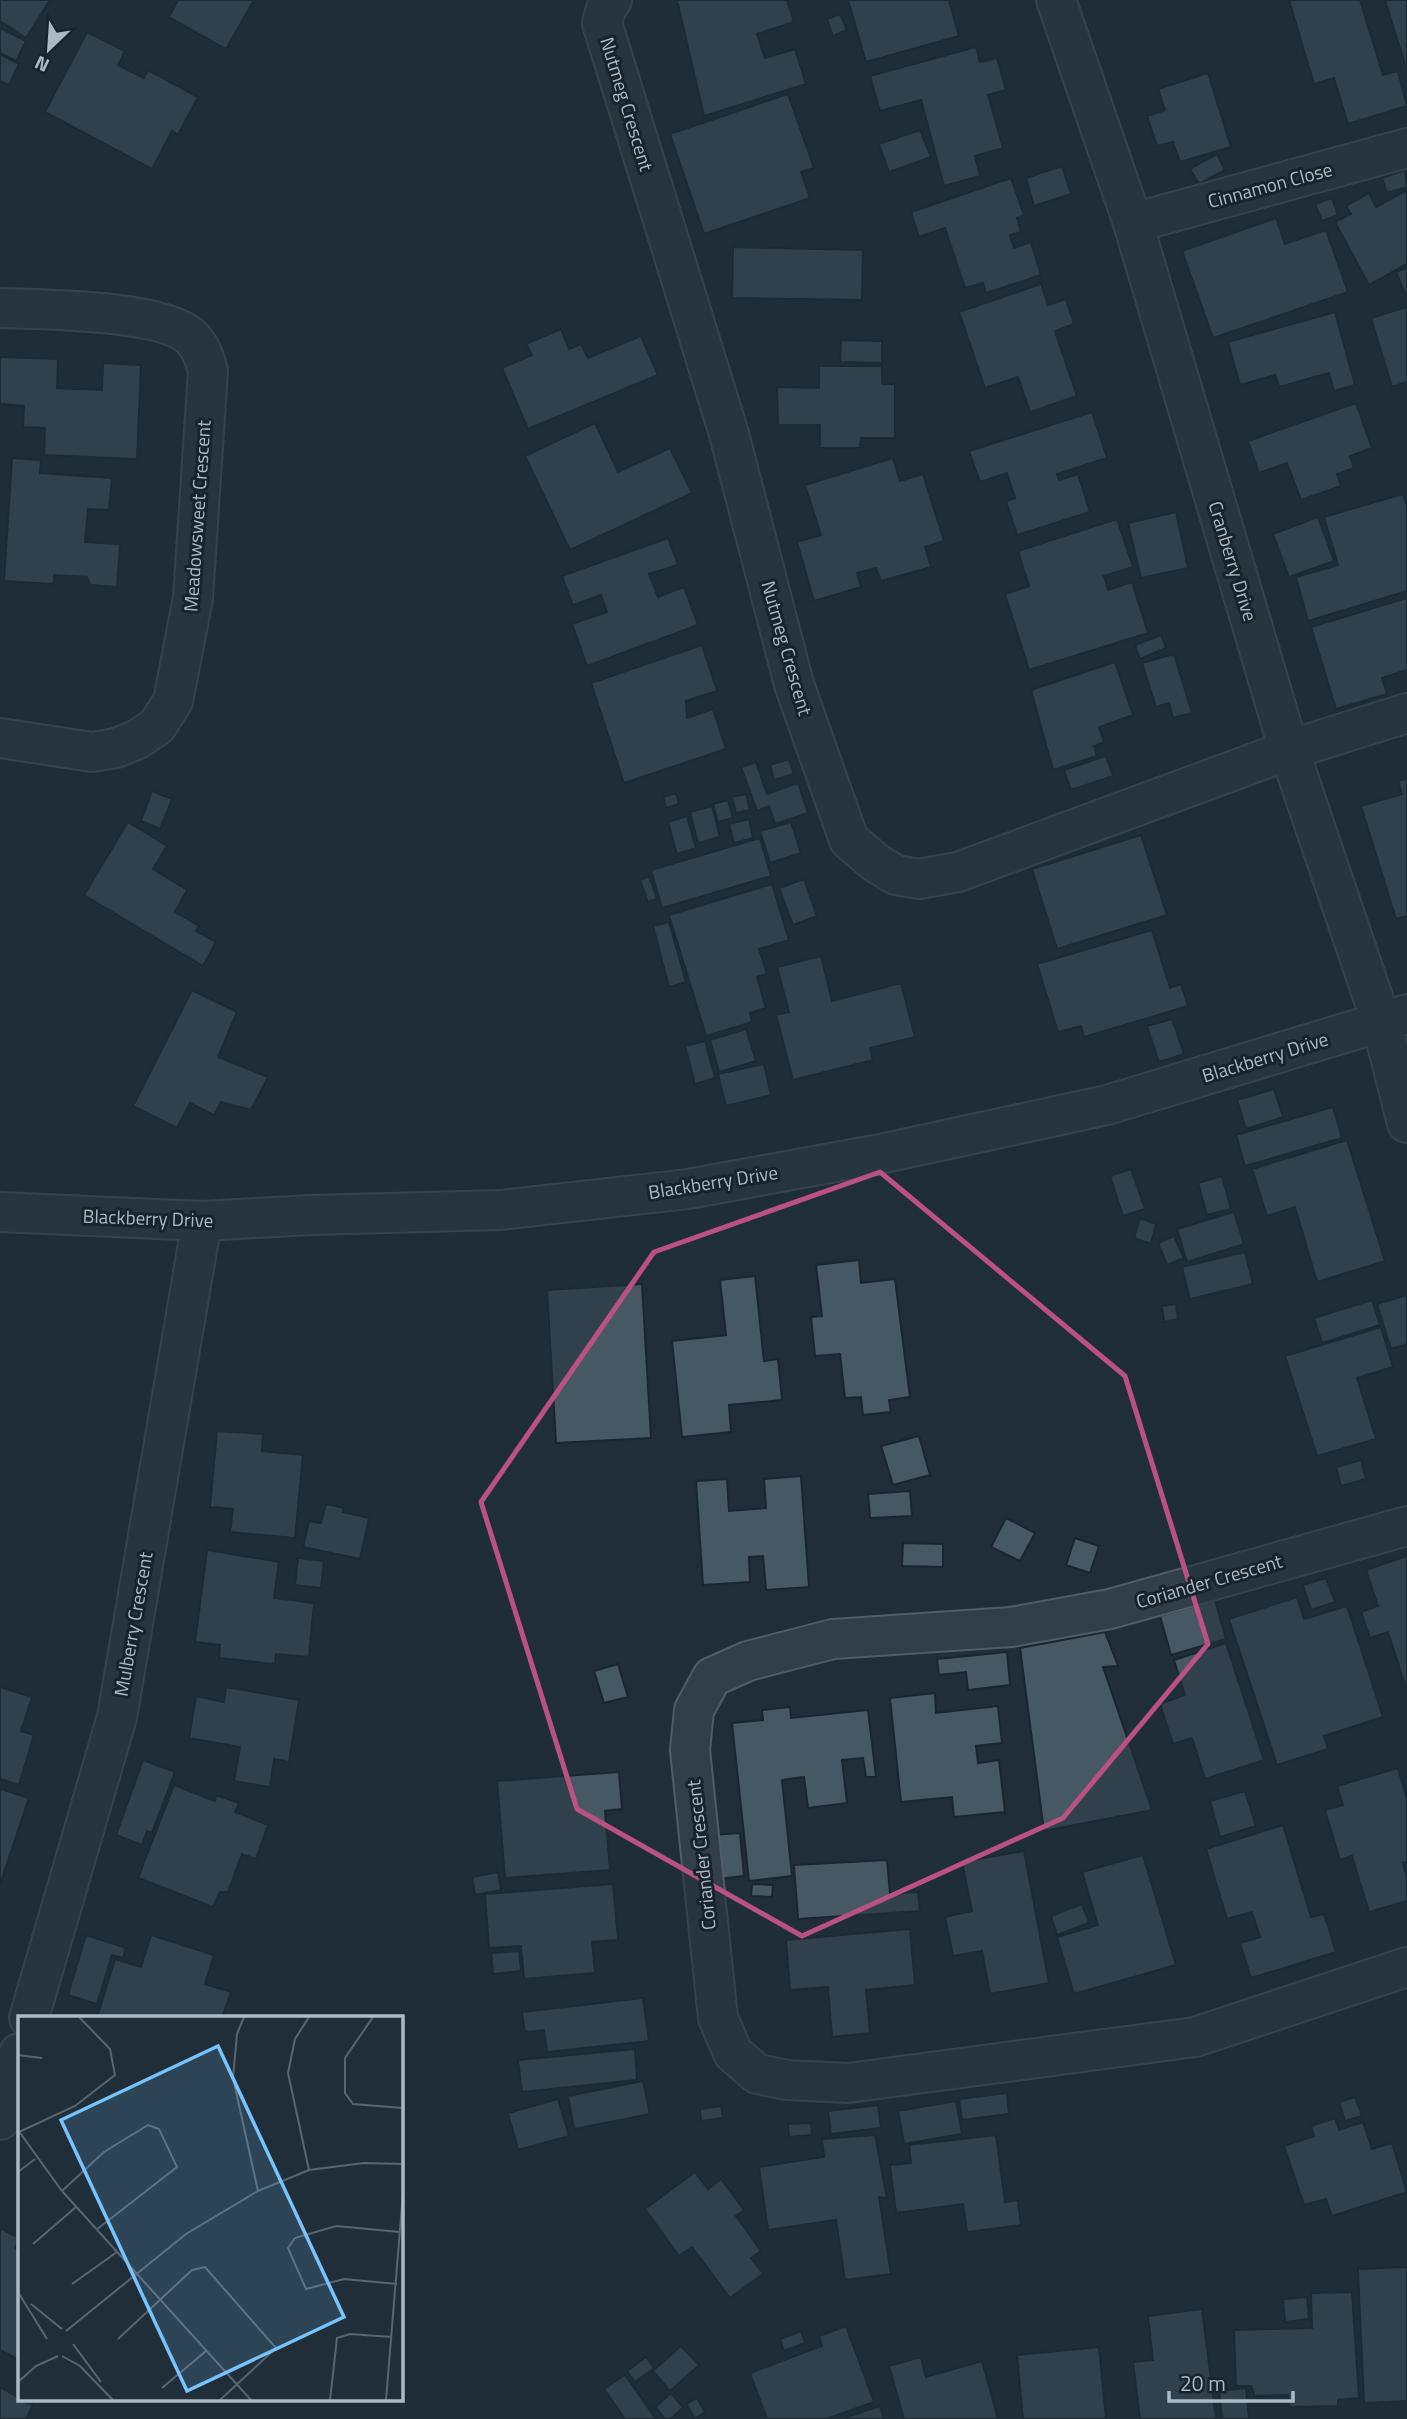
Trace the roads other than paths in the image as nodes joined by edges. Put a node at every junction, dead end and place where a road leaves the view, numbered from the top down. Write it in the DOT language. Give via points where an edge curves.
graph roads {
  1 [pos="612,0"];
  2 [pos="1056,0"];
  3 [pos="1407,148"];
  4 [pos="1133,223"];
  5 [pos="0,308"];
  6 [pos="1407,713"];
  7 [pos="0,738"];
  8 [pos="1289,750"];
  9 [pos="1394,1018"];
  10 [pos="1407,1123"];
  11 [pos="0,1212"];
  12 [pos="202,1221"];
  13 [pos="1407,1526"];
  14 [pos="1407,1967"];
  15 [pos="30,2016"];
  16 [pos="18,2057"];
  17 [pos="0,2120"];
  1 -- 8 [label="street, Nutmeg Crescent" via="602,23 729,434 794,684 849,840 896,875 919,879 958,872"];
  2 -- 4 [label="street, Cranberry Drive"];
  3 -- 4 [label="street, Cinnamon Close"];
  4 -- 8 [label="street, Cranberry Drive"];
  5 -- 7 [label="street, Meadowsweet Crescent" via="163,323 190,335 202,351 208,371 194,598 173,701 157,726 116,748 92,752"];
  6 -- 8 [label="street, Nutmeg Crescent"];
  8 -- 9 [label="street, Cranberry Drive"];
  9 -- 10 [label="street, Cranberry Drive"];
  9 -- 12 [label="street, Blackberry Drive" via="1107,1105 688,1189 500,1210"];
  11 -- 12 [label="street, Blackberry Drive"];
  12 -- 15 [label="street, Mulberry Crescent" via="117,1717"];
  13 -- 14 [label="street, Coriander Crescent" via="1110,1609 1011,1627 833,1639 748,1661 712,1677 694,1710 690,1750 718,2018 733,2053 757,2074 848,2083 1195,2037"];
  16 -- 17 [label="street"];
}
